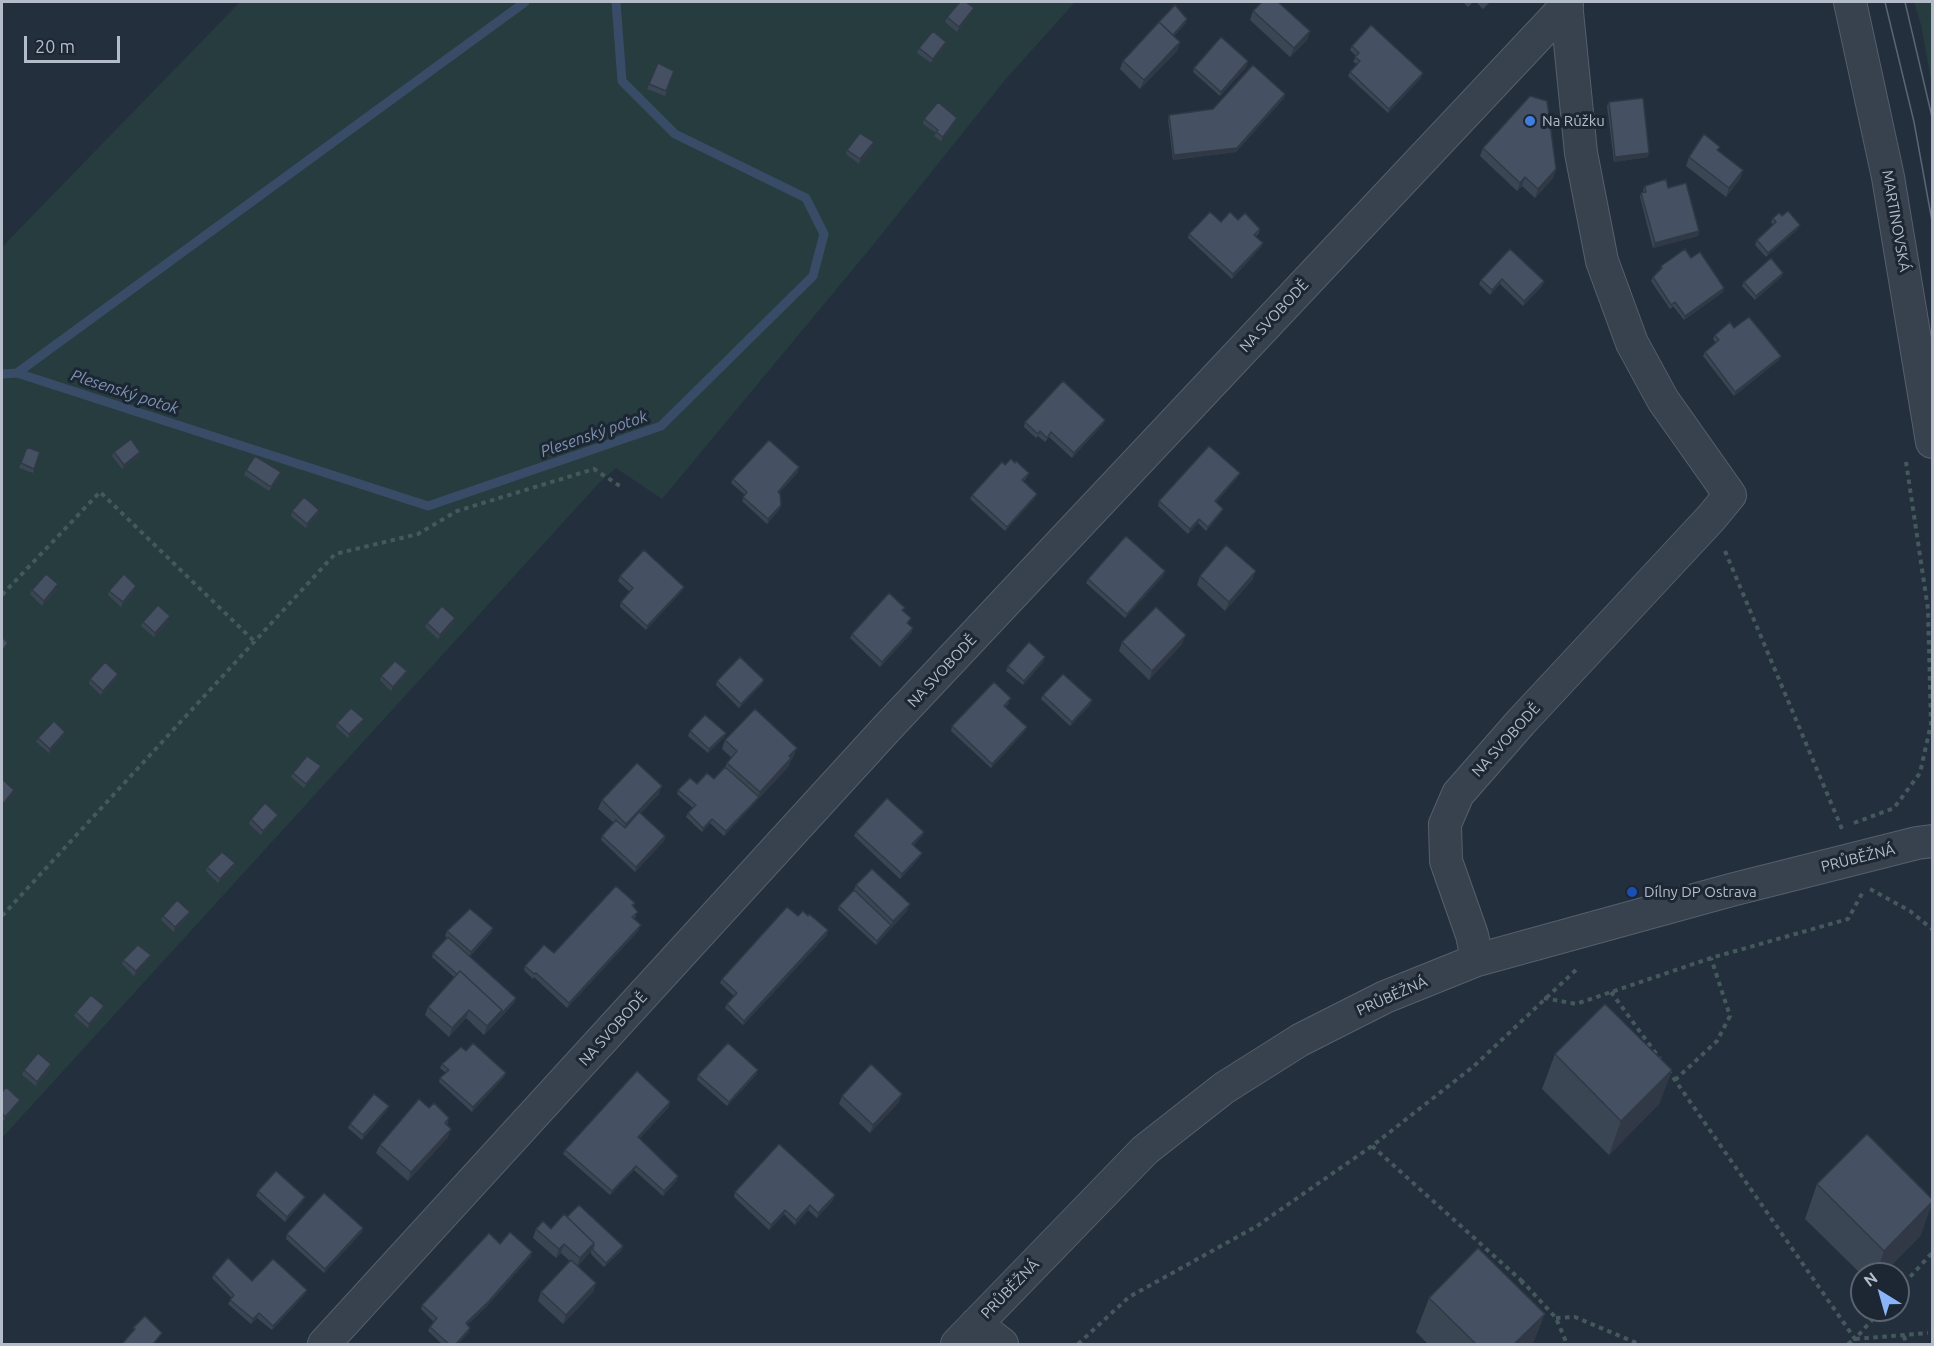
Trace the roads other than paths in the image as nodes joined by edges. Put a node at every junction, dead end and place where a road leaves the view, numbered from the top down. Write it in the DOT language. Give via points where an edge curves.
graph roads {
  1 [pos="1850,2"];
  2 [pos="1567,3"];
  3 [pos="1932,442"];
  4 [pos="1932,841"];
  5 [pos="1477,960"];
  6 [pos="967,1334"];
  7 [pos="324,1344"];
  8 [pos="1002,1344"];
  1 -- 3 [label="street, MARTINOVSKÁ" via="1888,177"];
  2 -- 5 [label="street, NA SVOBODĚ" via="1581,153 1602,261 1632,343 1663,400 1730,495 1458,794 1445,824 1446,861"];
  2 -- 7 [label="street, NA SVOBODĚ" via="888,727"];
  4 -- 5 [label="street, PRŮBĚŽNÁ" via="1731,890"];
  5 -- 6 [label="street, PRŮBĚŽNÁ" via="1374,1002 1300,1040 1224,1088 1145,1150"];
  6 -- 8 [label="street"];
}
